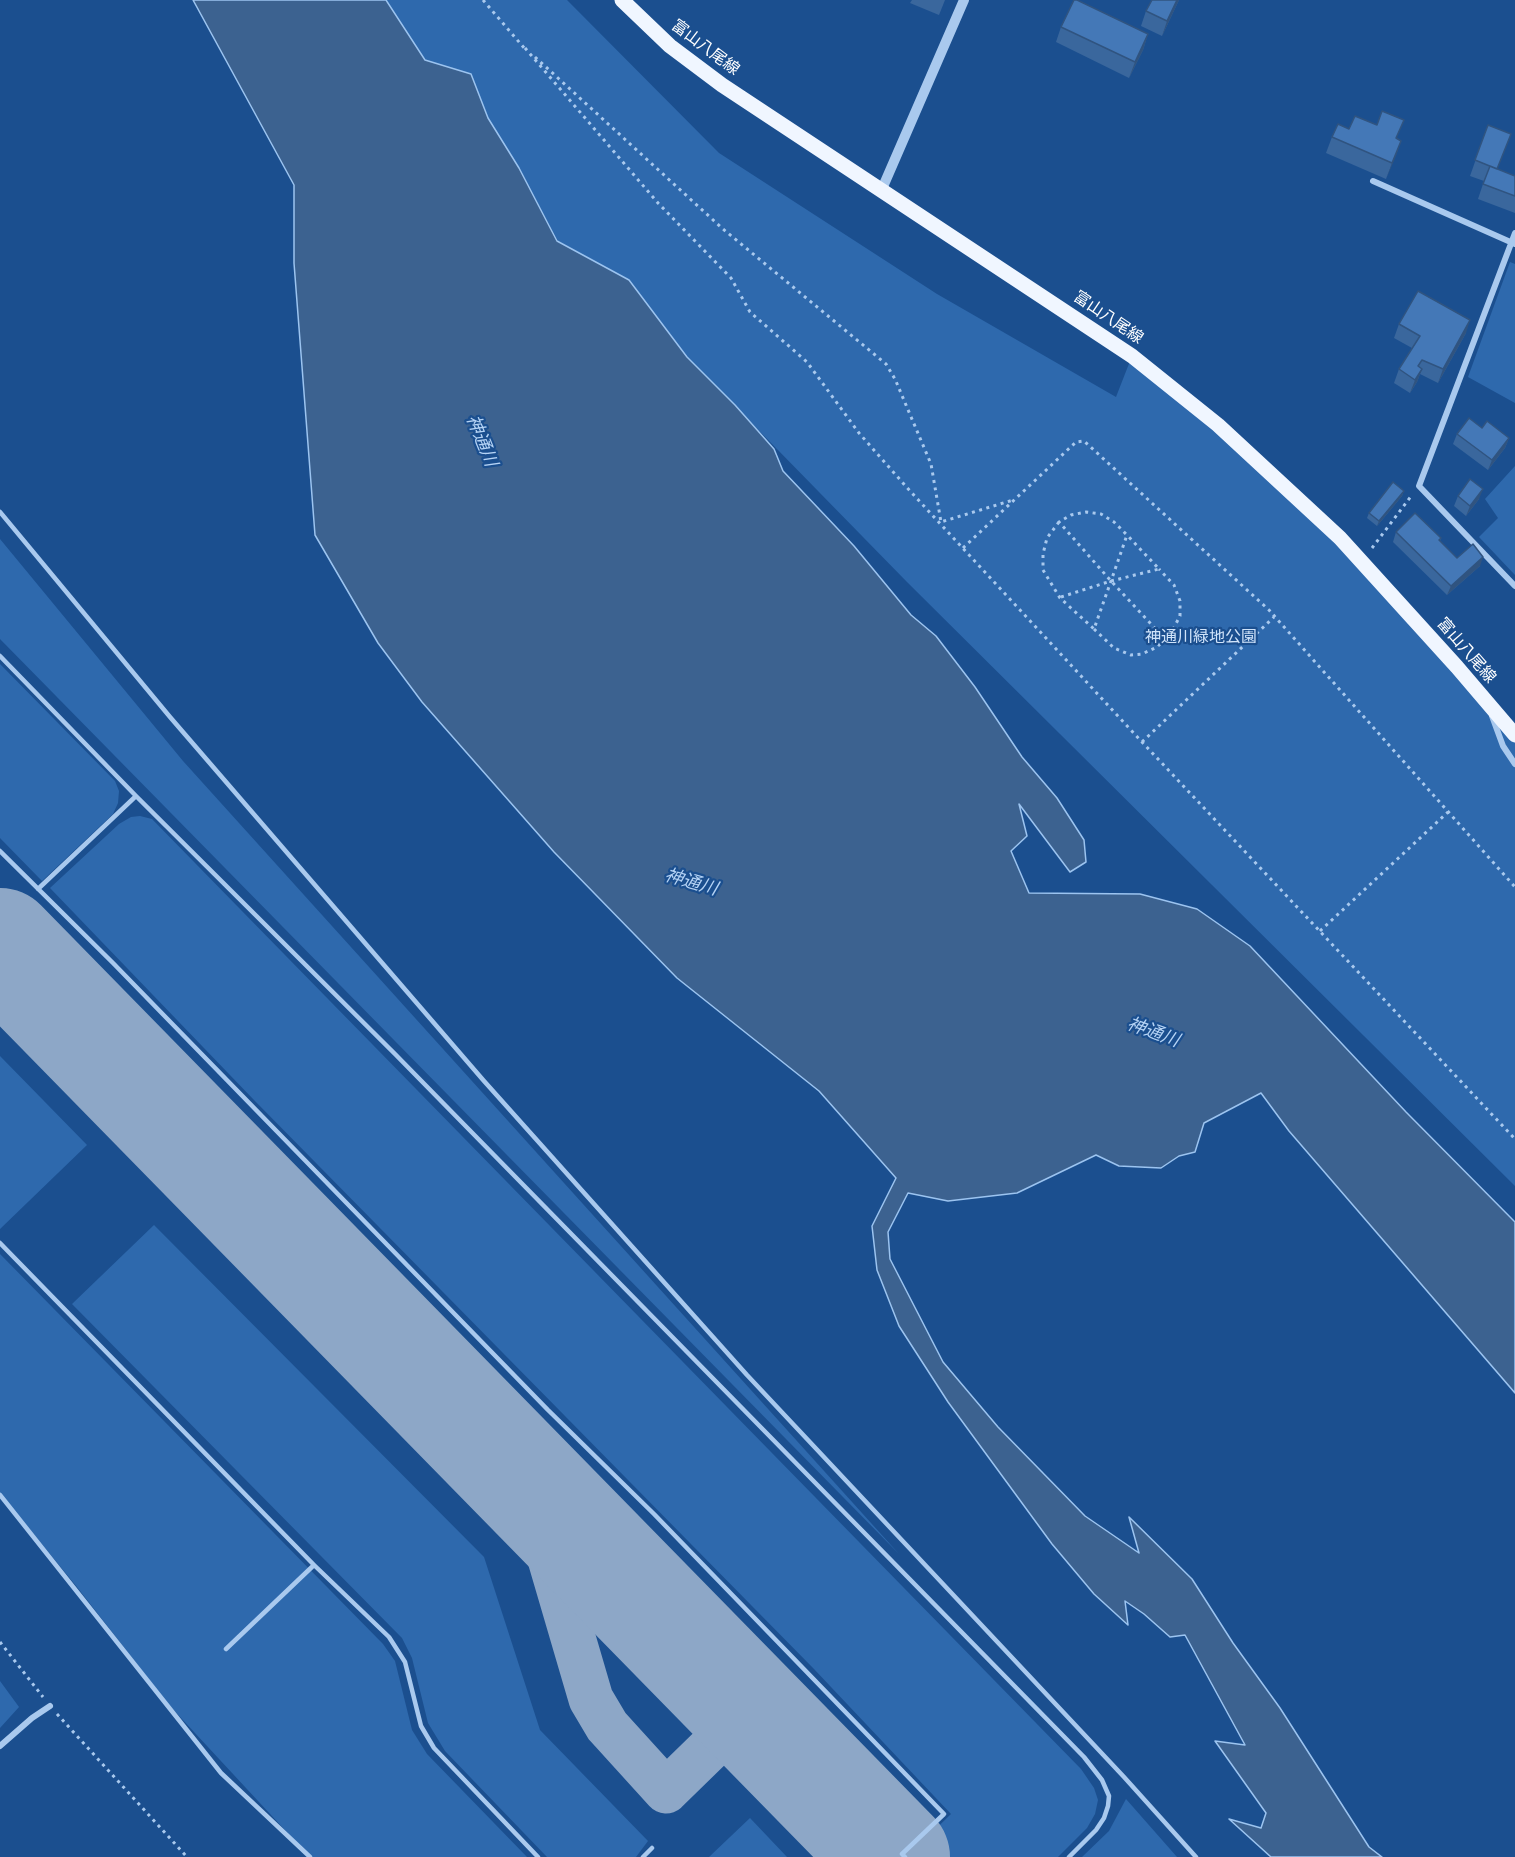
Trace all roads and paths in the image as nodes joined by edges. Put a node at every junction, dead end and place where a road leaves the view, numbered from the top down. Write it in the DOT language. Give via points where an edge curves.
graph roads {
  1 [pos="483,0"];
  2 [pos="622,0"];
  3 [pos="964,0"];
  4 [pos="525,48"];
  5 [pos="1373,182"];
  6 [pos="882,189"];
  7 [pos="1515,233"];
  8 [pos="1513,244"];
  9 [pos="1419,486"];
  10 [pos="1013,500"];
  11 [pos="0,512"];
  12 [pos="941,522"];
  13 [pos="1059,522"];
  14 [pos="1127,535"];
  15 [pos="963,548"];
  16 [pos="1372,548"];
  17 [pos="1159,569"];
  18 [pos="1111,581"];
  19 [pos="1515,586"];
  20 [pos="1060,598"];
  21 [pos="1274,616"];
  22 [pos="1094,629"];
  23 [pos="1165,639"];
  24 [pos="0,656"];
  25 [pos="1488,704"];
  26 [pos="1515,735"];
  27 [pos="1142,742"];
  28 [pos="1515,764"];
  29 [pos="136,796"];
  30 [pos="1448,812"];
  31 [pos="0,851"];
  32 [pos="1515,887"];
  33 [pos="38,889"];
  34 [pos="1320,931"];
  35 [pos="1515,1139"];
  36 [pos="0,1243"];
  37 [pos="0,1495"];
  38 [pos="314,1565"];
  39 [pos="0,1642"];
  40 [pos="226,1649"];
  41 [pos="50,1706"];
  42 [pos="0,1746"];
  43 [pos="652,1848"];
  44 [pos="187,1857"];
  45 [pos="310,1857"];
  46 [pos="538,1857"];
  47 [pos="643,1857"];
  48 [pos="905,1857"];
  49 [pos="1069,1857"];
  50 [pos="1196,1857"];
  1 -- 4 [label="path"];
  2 -- 6 [label="main road, 富山八尾線" via="670,46 722,85"];
  3 -- 6 [label="street"];
  4 -- 12 [label="path" via="658,204 731,278 750,312 807,362 859,433"];
  4 -- 12 [label="path" via="723,229 886,364 931,464"];
  5 -- 8 [label="street"];
  6 -- 25 [label="main road, 富山八尾線" via="1132,356 1218,425 1341,538"];
  7 -- 8 [label="street"];
  8 -- 9 [label="street"];
  9 -- 16 [label="path"];
  9 -- 19 [label="street"];
  10 -- 12 [label="path"];
  10 -- 15 [label="path"];
  10 -- 21 [label="path" via="1076,442 1084,441"];
  11 -- 50 [label="lane" via="170,717 484,1081 747,1375"];
  12 -- 15 [label="path"];
  13 -- 14 [label="path" via="1086,512 1101,514"];
  13 -- 18 [label="path"];
  13 -- 20 [label="path" via="1047,538 1043,554 1044,570"];
  14 -- 17 [label="path"];
  14 -- 18 [label="path"];
  15 -- 27 [label="path"];
  17 -- 18 [label="path"];
  17 -- 23 [label="path" via="1174,585 1180,601 1180,616"];
  18 -- 20 [label="path"];
  18 -- 22 [label="path"];
  18 -- 23 [label="path"];
  20 -- 22 [label="path"];
  21 -- 27 [label="path"];
  21 -- 30 [label="path"];
  22 -- 23 [label="path" via="1114,648 1131,655 1157,647"];
  24 -- 29 [label="lane"];
  25 -- 26 [label="main road, 富山八尾線"];
  25 -- 28 [label="street" via="1503,746"];
  27 -- 34 [label="path"];
  29 -- 33 [label="lane"];
  29 -- 49 [label="lane" via="1084,1757 1102,1780 1109,1796 1108,1806 1096,1830"];
  30 -- 32 [label="path"];
  30 -- 34 [label="path"];
  31 -- 33 [label="lane"];
  33 -- 48 [label="lane" via="944,1814 902,1854"];
  34 -- 35 [label="path"];
  36 -- 38 [label="lane"];
  37 -- 45 [label="lane" via="221,1773"];
  38 -- 40 [label="lane"];
  38 -- 46 [label="lane" via="389,1637 405,1662 421,1726 434,1748"];
  39 -- 41 [label="path"];
  41 -- 42 [label="street"];
  41 -- 44 [label="path"];
  43 -- 47 [label="lane"];
}
